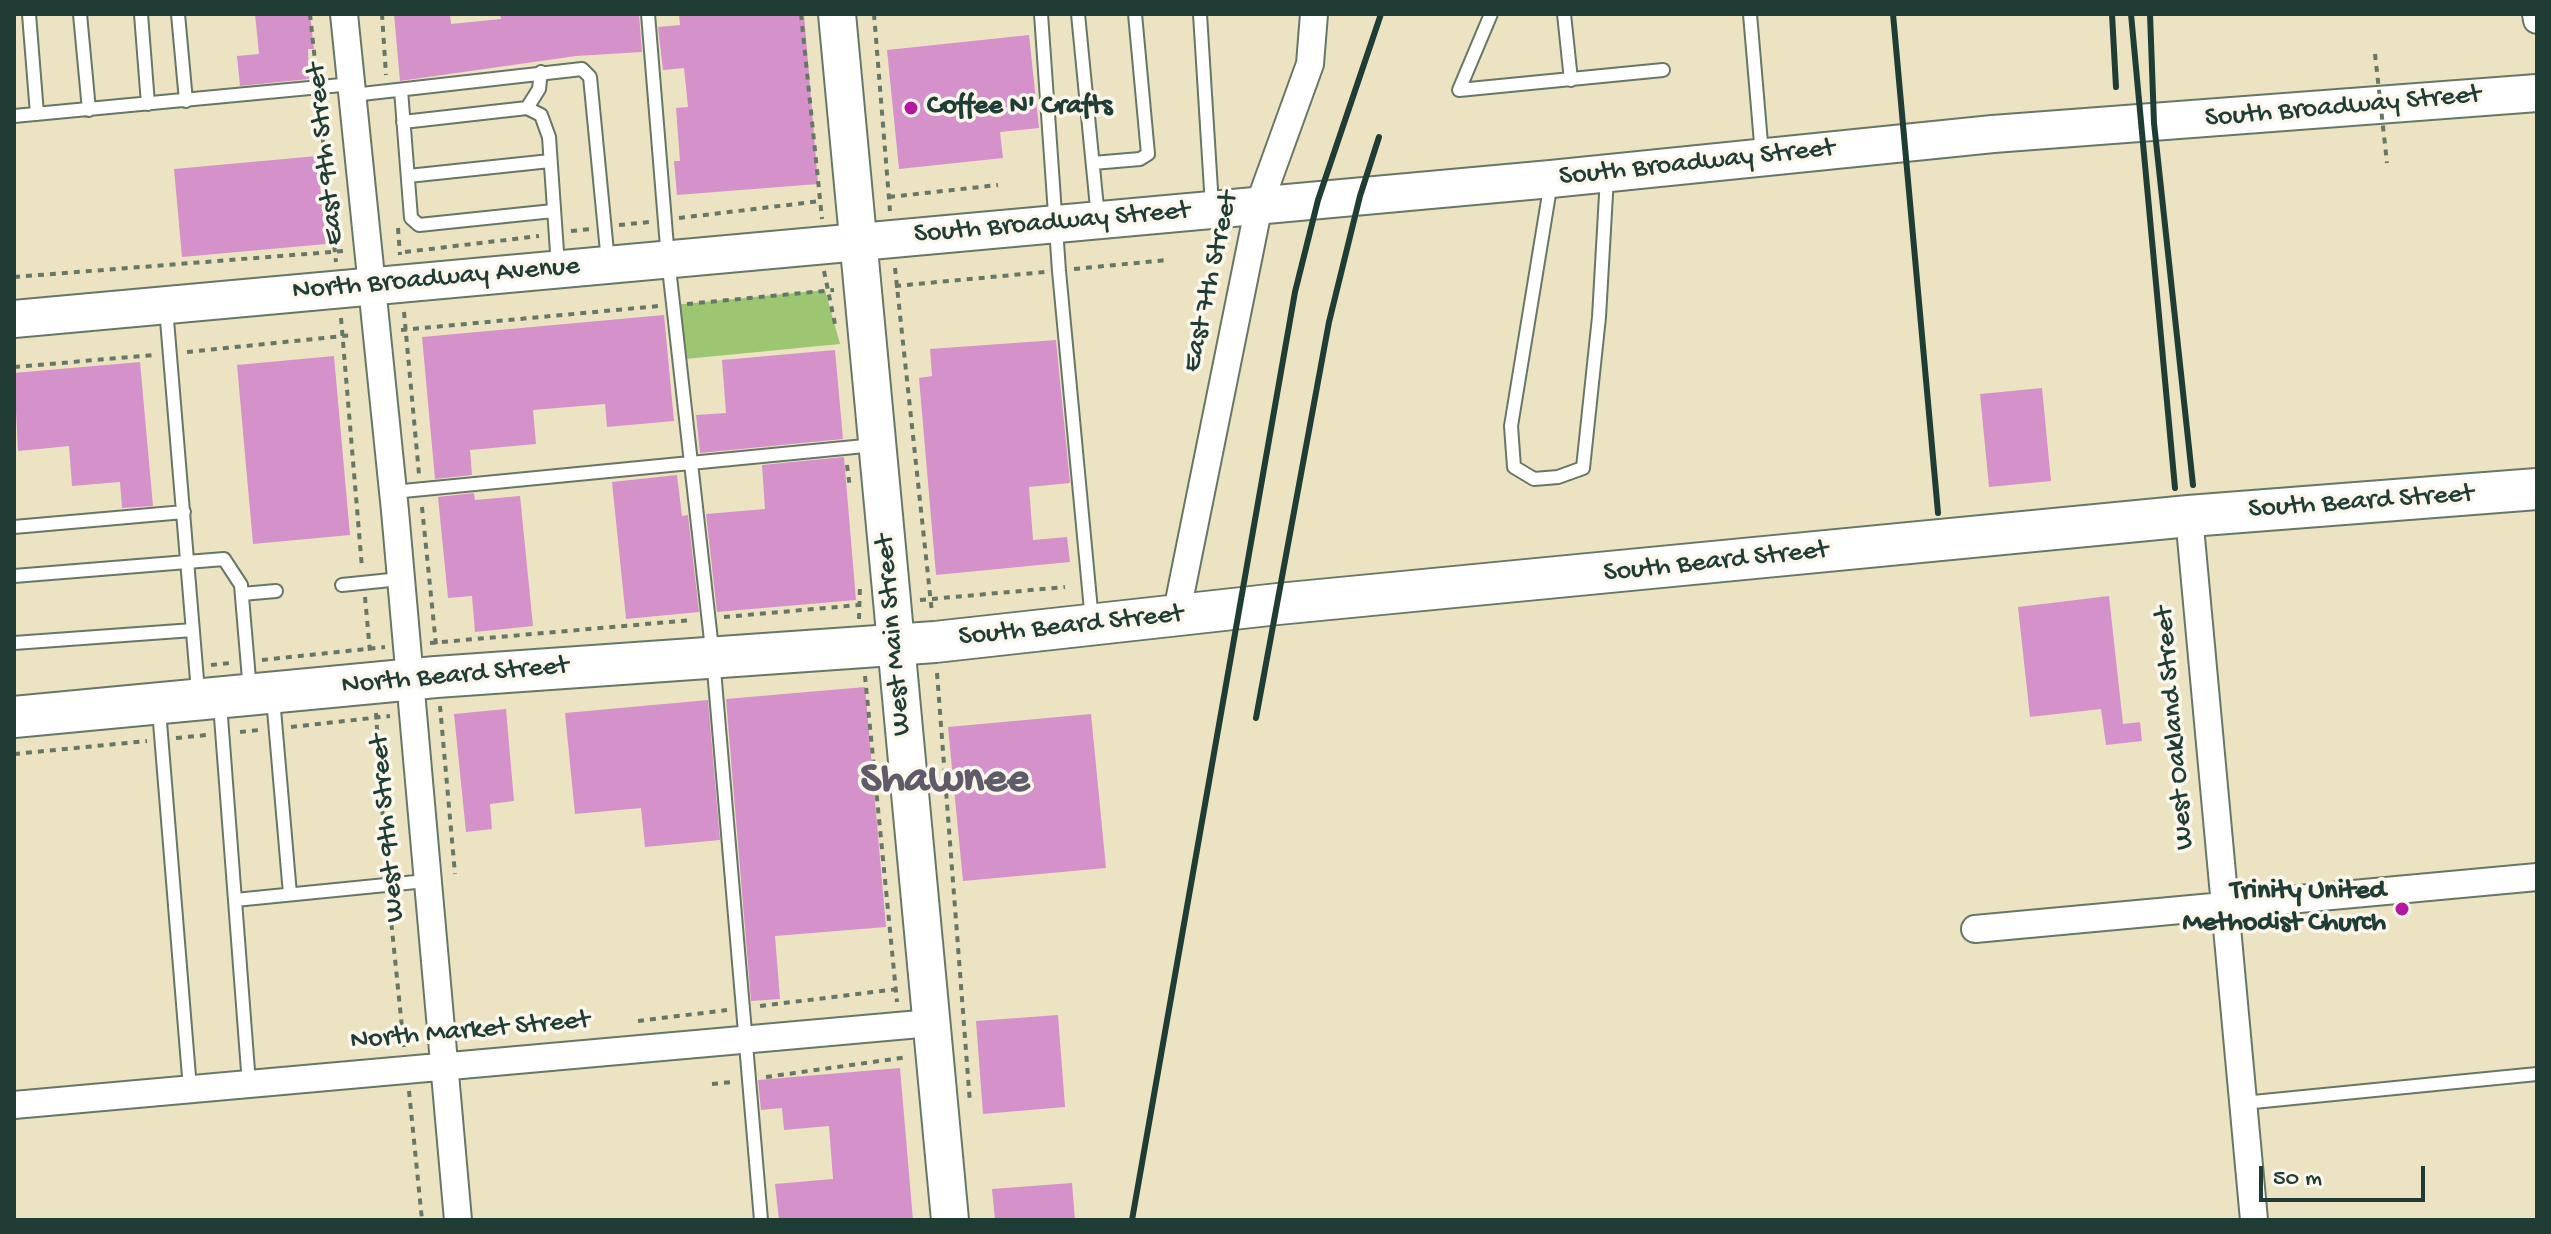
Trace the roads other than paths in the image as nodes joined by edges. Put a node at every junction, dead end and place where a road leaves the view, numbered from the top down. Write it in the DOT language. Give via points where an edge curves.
graph roads {
  1 [pos="29,14"];
  2 [pos="80,14"];
  3 [pos="141,14"];
  4 [pos="178,14"];
  5 [pos="344,14"];
  6 [pos="648,14"];
  7 [pos="837,14"];
  8 [pos="1041,14"];
  9 [pos="1078,14"];
  10 [pos="1135,14"];
  11 [pos="1200,14"];
  12 [pos="1314,14"];
  13 [pos="1491,14"];
  14 [pos="1564,14"];
  15 [pos="1750,14"];
  16 [pos="2536,14"];
  17 [pos="2537,20"];
  18 [pos="1663,70"];
  19 [pos="541,72"];
  20 [pos="1571,80"];
  21 [pos="352,90"];
  22 [pos="394,91"];
  23 [pos="2537,93"];
  24 [pos="186,101"];
  25 [pos="148,104"];
  26 [pos="527,108"];
  27 [pos="89,110"];
  28 [pos="37,114"];
  29 [pos="14,116"];
  30 [pos="403,122"];
  31 [pos="1762,158"];
  32 [pos="550,161"];
  33 [pos="1093,163"];
  34 [pos="1607,174"];
  35 [pos="408,176"];
  36 [pos="1551,179"];
  37 [pos="1259,205"];
  38 [pos="1212,210"];
  39 [pos="553,211"];
  40 [pos="1099,221"];
  41 [pos="1057,222"];
  42 [pos="875,240"];
  43 [pos="668,259"];
  44 [pos="608,265"];
  45 [pos="558,269"];
  46 [pos="371,286"];
  47 [pos="166,305"];
  48 [pos="14,319"];
  49 [pos="861,446"];
  50 [pos="691,463"];
  51 [pos="2537,489"];
  52 [pos="393,492"];
  53 [pos="184,512"];
  54 [pos="2189,516"];
  55 [pos="14,527"];
  56 [pos="188,562"];
  57 [pos="14,576"];
  58 [pos="400,579"];
  59 [pos="342,585"];
  60 [pos="276,591"];
  61 [pos="242,594"];
  62 [pos="1176,616"];
  63 [pos="1093,626"];
  64 [pos="193,630"];
  65 [pos="14,643"];
  66 [pos="713,658"];
  67 [pos="874,664"];
  68 [pos="406,680"];
  69 [pos="235,697"];
  70 [pos="14,717"];
  71 [pos="160,721"];
  72 [pos="2537,877"];
  73 [pos="426,881"];
  74 [pos="290,894"];
  75 [pos="235,900"];
  76 [pos="2224,903"];
  77 [pos="1975,929"];
  78 [pos="745,1040"];
  79 [pos="924,1047"];
  80 [pos="442,1066"];
  81 [pos="2537,1074"];
  82 [pos="249,1084"];
  83 [pos="190,1089"];
  84 [pos="2243,1103"];
  85 [pos="14,1105"];
  86 [pos="458,1220"];
  87 [pos="761,1220"];
  88 [pos="950,1220"];
  89 [pos="2254,1220"];
  1 -- 28 [label="lane"];
  2 -- 27 [label="lane"];
  3 -- 25 [label="lane"];
  4 -- 24 [label="lane"];
  5 -- 21 [label="street, East 9th Street"];
  6 -- 43 [label="lane"];
  7 -- 42 [label="street, West Main Street"];
  8 -- 41 [label="lane"];
  9 -- 33 [label="lane"];
  10 -- 33 [label="lane" via="1148,154"];
  11 -- 38 [label="lane"];
  12 -- 37 [label="street, East 7th Street" via="1310,64"];
  13 -- 20 [label="lane" via="1459,90"];
  14 -- 20 [label="lane"];
  15 -- 31 [label="lane"];
  16 -- 17 [label="street"];
  18 -- 20 [label="lane"];
  19 -- 22 [label="lane"];
  19 -- 26 [label="lane" via="539,89"];
  19 -- 44 [label="lane" via="582,69 590,77"];
  21 -- 22 [label="lane"];
  21 -- 24 [label="lane"];
  21 -- 46 [label="street, East 9th Street"];
  22 -- 30 [label="lane"];
  23 -- 31 [label="street, South Broadway Street" via="1993,134"];
  24 -- 25 [label="lane"];
  25 -- 27 [label="lane"];
  26 -- 30 [label="lane"];
  26 -- 32 [label="lane" via="541,115"];
  27 -- 28 [label="lane"];
  28 -- 29 [label="lane"];
  30 -- 35 [label="lane"];
  31 -- 34 [label="street, South Broadway Street"];
  32 -- 35 [label="lane"];
  32 -- 39 [label="lane"];
  33 -- 40 [label="lane"];
  34 -- 36 [label="street, South Broadway Street"];
  34 -- 36 [label="lane" via="1583,468 1534,479 1514,467 1511,426"];
  35 -- 39 [label="lane" via="411,218 419,225"];
  36 -- 37 [label="street, South Broadway Street"];
  37 -- 38 [label="street, South Broadway Street"];
  37 -- 62 [label="street, East 7th Street"];
  38 -- 40 [label="street, South Broadway Street"];
  39 -- 45 [label="lane"];
  40 -- 41 [label="street, South Broadway Street"];
  41 -- 42 [label="street, South Broadway Street"];
  41 -- 63 [label="lane"];
  42 -- 43 [label="street, North Broadway Avenue"];
  42 -- 49 [label="street, West Main Street" via="880,288"];
  43 -- 44 [label="street, North Broadway Avenue"];
  43 -- 50 [label="lane"];
  44 -- 45 [label="street, North Broadway Avenue"];
  45 -- 46 [label="street, North Broadway Avenue"];
  46 -- 47 [label="street, North Broadway Avenue"];
  46 -- 52 [label="street, West 9th Street"];
  47 -- 48 [label="street, North Broadway Avenue"];
  47 -- 53 [label="lane"];
  49 -- 50 [label="lane"];
  49 -- 67 [label="street, West Main Street" via="875,604"];
  50 -- 52 [label="lane"];
  50 -- 66 [label="lane"];
  51 -- 54 [label="main road, South Beard Street"];
  52 -- 58 [label="street, West 9th Street"];
  53 -- 55 [label="lane"];
  53 -- 56 [label="lane"];
  54 -- 62 [label="main road, South Beard Street"];
  54 -- 76 [label="street, West Oakland Street"];
  56 -- 57 [label="lane"];
  56 -- 61 [label="lane" via="224,559"];
  56 -- 64 [label="lane"];
  58 -- 59 [label="lane"];
  58 -- 68 [label="street, West 9th Street"];
  60 -- 61 [label="lane"];
  61 -- 69 [label="lane"];
  62 -- 63 [label="main road, South Beard Street"];
  63 -- 67 [label="main road, South Beard Street" via="939,663"];
  64 -- 65 [label="lane"];
  64 -- 69 [label="lane"];
  66 -- 67 [label="main road, North Beard Street"];
  66 -- 68 [label="main road, North Beard Street"];
  66 -- 78 [label="lane"];
  67 -- 79 [label="street, West Main Street" via="928,986"];
  68 -- 69 [label="main road, North Beard Street"];
  68 -- 73 [label="street, West 9th Street"];
  69 -- 71 [label="main road, North Beard Street"];
  69 -- 74 [label="lane"];
  69 -- 75 [label="lane"];
  70 -- 71 [label="main road, North Beard Street"];
  71 -- 83 [label="lane"];
  72 -- 76 [label="street"];
  73 -- 74 [label="lane"];
  73 -- 80 [label="street, West 9th Street"];
  74 -- 75 [label="lane"];
  75 -- 82 [label="lane"];
  76 -- 77 [label="street"];
  76 -- 84 [label="street, West Oakland Street"];
  78 -- 79 [label="street, North Market Street"];
  78 -- 80 [label="street, North Market Street"];
  78 -- 87 [label="lane"];
  79 -- 88 [label="street, West Main Street"];
  80 -- 82 [label="street, North Market Street"];
  80 -- 86 [label="street, West 9th Street"];
  81 -- 84 [label="lane"];
  82 -- 83 [label="street, North Market Street"];
  83 -- 85 [label="street, North Market Street"];
  84 -- 89 [label="street, West Oakland Street"];
}
